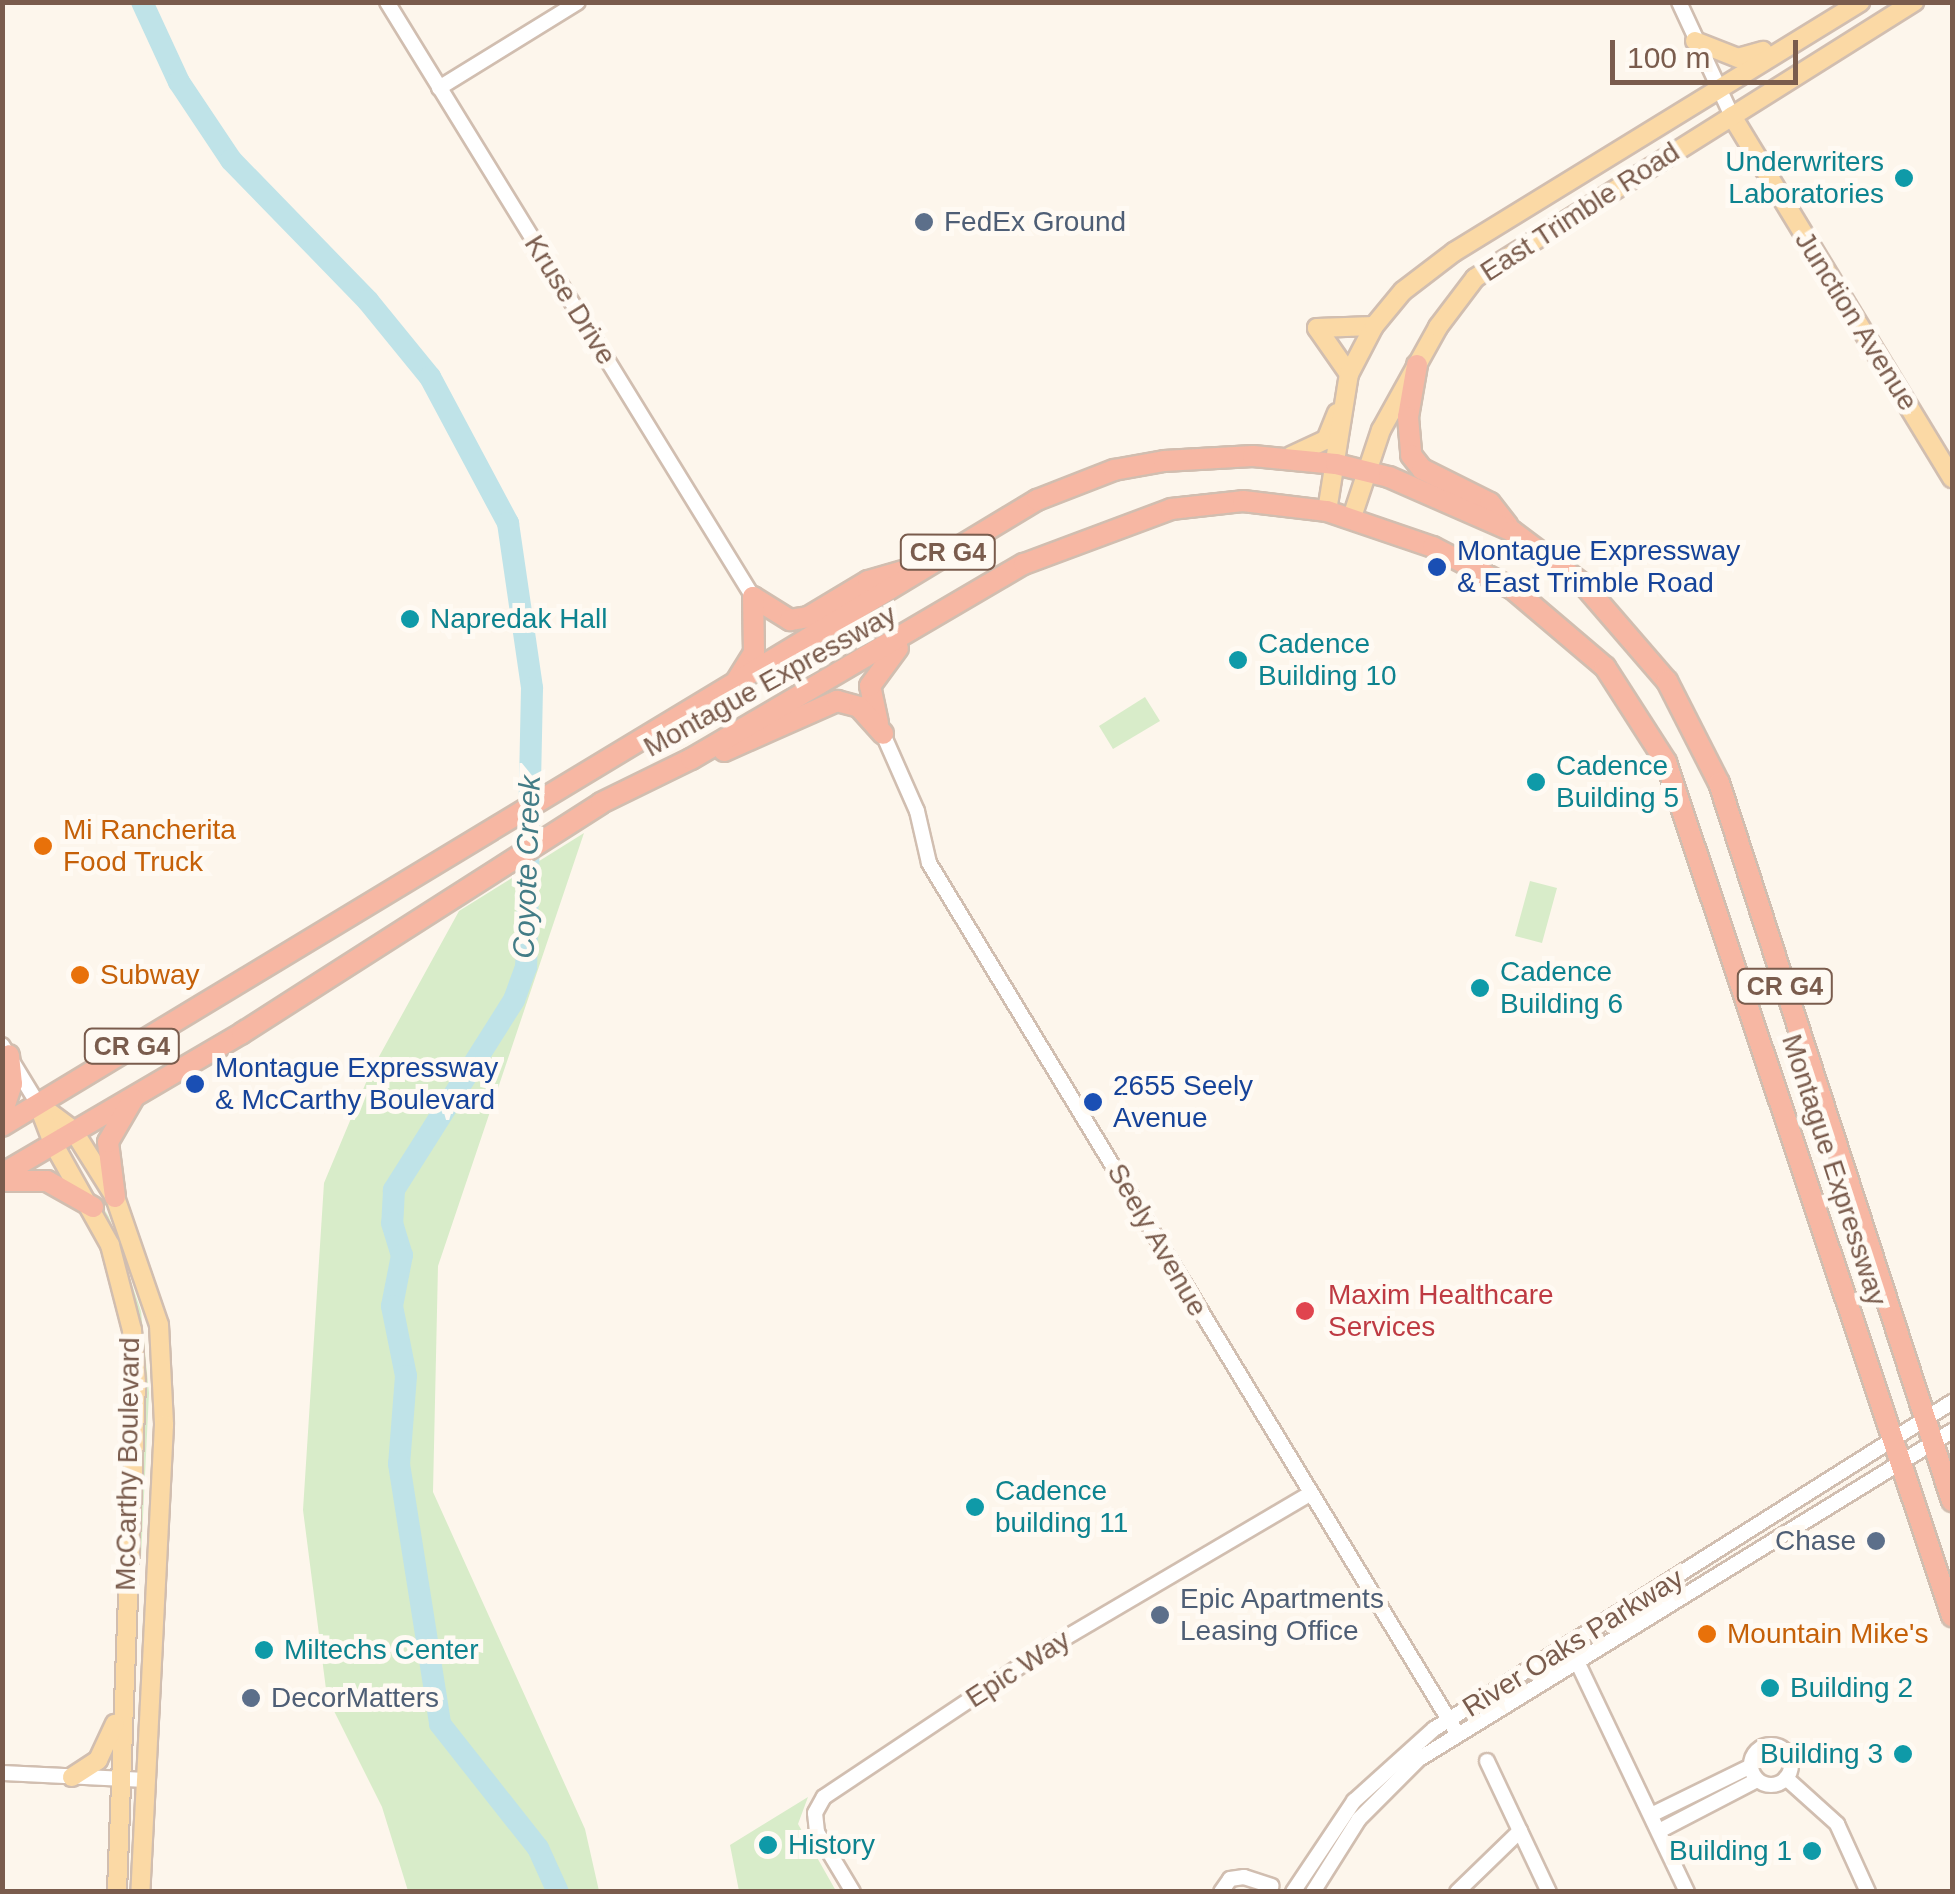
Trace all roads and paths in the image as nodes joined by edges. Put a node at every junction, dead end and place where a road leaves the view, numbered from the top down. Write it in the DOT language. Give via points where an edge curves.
graph roads {
  1 [pos="387,2"];
  2 [pos="578,2"];
  3 [pos="1680,2"];
  4 [pos="1914,2"];
  5 [pos="1853,7"];
  6 [pos="1695,41"];
  7 [pos="439,88"];
  8 [pos="1718,90"];
  9 [pos="1732,116"];
  10 [pos="1374,326"];
  11 [pos="1417,365"];
  12 [pos="1349,374"];
  13 [pos="1341,403"];
  14 [pos="1286,458"];
  15 [pos="1336,464"];
  16 [pos="1364,470"];
  17 [pos="1952,478"];
  18 [pos="1326,510"];
  19 [pos="1352,517"];
  20 [pos="1512,531"];
  21 [pos="928,563"];
  22 [pos="753,597"];
  23 [pos="910,634"];
  24 [pos="731,687"];
  25 [pos="883,734"];
  26 [pos="691,759"];
  27 [pos="6,1050"];
  28 [pos="140,1090"];
  29 [pos="38,1104"];
  30 [pos="2,1114"];
  31 [pos="2,1126"];
  32 [pos="73,1130"];
  33 [pos="53,1143"];
  34 [pos="2,1174"];
  35 [pos="2,1182"];
  36 [pos="116,1197"];
  37 [pos="92,1207"];
  38 [pos="1952,1402"];
  39 [pos="1926,1418"];
  40 [pos="1894,1437"];
  41 [pos="1944,1437"];
  42 [pos="1900,1461"];
  43 [pos="1308,1494"];
  44 [pos="1952,1501"];
  45 [pos="1752,1531"];
  46 [pos="1679,1594"];
  47 [pos="1952,1616"];
  48 [pos="1572,1652"];
  49 [pos="120,1709"];
  50 [pos="1453,1727"];
  51 [pos="1487,1761"];
  52 [pos="2,1773"];
  53 [pos="1754,1773"];
  54 [pos="72,1777"];
  55 [pos="1786,1778"];
  56 [pos="116,1780"];
  57 [pos="144,1780"];
  58 [pos="1651,1814"];
  59 [pos="1520,1831"];
  60 [pos="1659,1831"];
  61 [pos="1272,1886"];
  62 [pos="116,1892"];
  63 [pos="140,1892"];
  64 [pos="853,1892"];
  65 [pos="1222,1892"];
  66 [pos="1293,1892"];
  67 [pos="1313,1892"];
  68 [pos="1457,1892"];
  69 [pos="1549,1892"];
  70 [pos="1687,1892"];
  71 [pos="1868,1892"];
  1 -- 7 [label="street, Kruse Drive"];
  2 -- 7 [label="street"];
  3 -- 6 [label="street, Junction Avenue"];
  4 -- 9 [label="main road, East Trimble Road"];
  5 -- 6 [label="main road" via="1745,60"];
  5 -- 8 [label="main road, East Trimble Road"];
  6 -- 8 [label="street, Junction Avenue"];
  7 -- 22 [label="street, Kruse Drive"];
  8 -- 9 [label="street, Junction Avenue"];
  8 -- 10 [label="main road, East Trimble Road" via="1454,252 1402,291"];
  9 -- 11 [label="main road, East Trimble Road" via="1494,262 1459,296"];
  9 -- 17 [label="main road, Junction Avenue"];
  10 -- 12 [label="main road, East Trimble Road"];
  10 -- 12 [label="main road" via="1317,328"];
  11 -- 16 [label="main road, East Trimble Road"];
  11 -- 20 [label="highway" via="1408,418 1411,455 1422,470 1490,503"];
  12 -- 13 [label="main road, East Trimble Road"];
  13 -- 14 [label="main road, East Trimble Road" via="1326,440"];
  13 -- 15 [label="main road, East Trimble Road"];
  14 -- 15 [label="highway, Montague Expressway / CR G4"];
  14 -- 21 [label="highway, Montague Expressway / CR G4" via="1198,457 1114,470 1037,500"];
  15 -- 16 [label="highway, Montague Expressway / CR G4"];
  15 -- 18 [label="main road, East Trimble Road"];
  16 -- 19 [label="main road, East Trimble Road"];
  16 -- 20 [label="highway, Montague Expressway / CR G4"];
  18 -- 19 [label="highway, Montague Expressway / CR G4"];
  18 -- 23 [label="highway, Montague Expressway / CR G4" via="1243,501 1121,523 1024,564"];
  19 -- 40 [label="highway, Montague Expressway / CR G4" via="1433,547 1513,589 1592,655 1632,703 1682,802"];
  20 -- 39 [label="highway, Montague Expressway / CR G4" via="1584,585 1640,645 1700,739"];
  21 -- 22 [label="highway" via="868,581 808,617 790,620"];
  21 -- 24 [label="highway, Montague Expressway / CR G4"];
  22 -- 24 [label="highway" via="754,653"];
  23 -- 25 [label="highway" via="870,686"];
  23 -- 26 [label="highway, Montague Expressway / CR G4"];
  24 -- 29 [label="highway, Montague Expressway / CR G4"];
  25 -- 26 [label="highway" via="859,707 837,701 764,736"];
  25 -- 43 [label="street, Seely Avenue" via="917,811 929,863 1159,1235 1175,1275"];
  26 -- 28 [label="highway, Montague Expressway / CR G4" via="591,809"];
  27 -- 29 [label="street"];
  27 -- 30 [label="highway" via="12,1084"];
  28 -- 32 [label="highway, Montague Expressway / CR G4"];
  28 -- 36 [label="highway" via="108,1142 107,1170"];
  29 -- 31 [label="highway, Montague Expressway / CR G4"];
  29 -- 32 [label="main road, McCarthy Boulevard"];
  29 -- 33 [label="main road, McCarthy Boulevard"];
  32 -- 33 [label="highway, Montague Expressway / CR G4"];
  32 -- 36 [label="main road, McCarthy Boulevard"];
  33 -- 34 [label="highway, Montague Expressway / CR G4"];
  33 -- 37 [label="main road, McCarthy Boulevard"];
  35 -- 37 [label="highway" via="47,1181"];
  36 -- 57 [label="main road, McCarthy Boulevard" via="152,1290 164,1376"];
  37 -- 49 [label="main road, McCarthy Boulevard" via="126,1296 136,1377"];
  38 -- 39 [label="street, River Oaks Parkway"];
  39 -- 40 [label="street, River Oaks Parkway"];
  39 -- 41 [label="highway, Montague Expressway / CR G4"];
  40 -- 42 [label="highway, Montague Expressway / CR G4"];
  40 -- 45 [label="street, River Oaks Parkway"];
  41 -- 42 [label="street, River Oaks Parkway"];
  41 -- 44 [label="highway, Montague Expressway / CR G4"];
  42 -- 46 [label="street, River Oaks Parkway"];
  42 -- 47 [label="highway, Montague Expressway / CR G4"];
  43 -- 50 [label="street, Seely Avenue"];
  43 -- 64 [label="street, Epic Way" via="1044,1651 824,1797 815,1813 817,1832"];
  45 -- 46 [label="street"];
  45 -- 48 [label="street, River Oaks Parkway"];
  46 -- 48 [label="street, River Oaks Parkway"];
  48 -- 50 [label="street, River Oaks Parkway"];
  48 -- 58 [label="street"];
  49 -- 54 [label="main road" via="98,1760"];
  49 -- 56 [label="main road, McCarthy Boulevard"];
  50 -- 66 [label="street, River Oaks Parkway" via="1369,1784 1316,1850"];
  50 -- 67 [label="street, River Oaks Parkway" via="1359,1819"];
  51 -- 59 [label="street"];
  52 -- 54 [label="street"];
  53 -- 55 [label="street" via="1772,1785"];
  53 -- 55 [label="street" via="1763,1747 1780,1748 1790,1762"];
  53 -- 58 [label="street"];
  53 -- 60 [label="street"];
  54 -- 56 [label="street"];
  55 -- 71 [label="street" via="1836,1824"];
  56 -- 57 [label="street"];
  56 -- 62 [label="main road, McCarthy Boulevard"];
  57 -- 63 [label="main road, McCarthy Boulevard"];
  58 -- 60 [label="street"];
  59 -- 68 [label="street"];
  59 -- 69 [label="street"];
  60 -- 70 [label="street"];
  61 -- 65 [label="street" via="1230,1878"];
}
